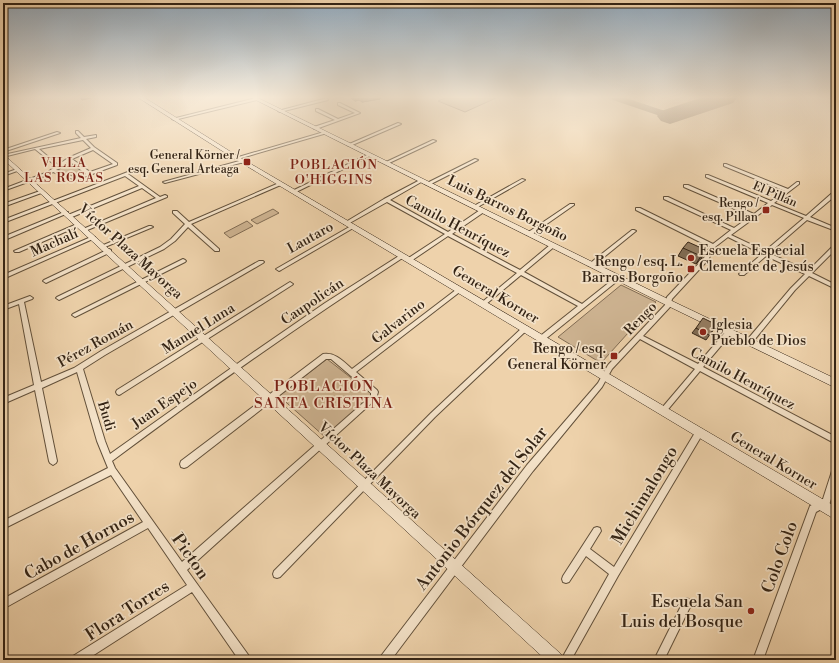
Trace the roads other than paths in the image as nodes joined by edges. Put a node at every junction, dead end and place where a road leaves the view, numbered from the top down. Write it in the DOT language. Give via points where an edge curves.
graph roads {
  1 [pos="190,129"];
  2 [pos="317,129"];
  3 [pos="387,129"];
  4 [pos="77,132"];
  5 [pos="325,133"];
  6 [pos="95,136"];
  7 [pos="82,138"];
  8 [pos="434,141"];
  9 [pos="64,142"];
  10 [pos="349,145"];
  11 [pos="36,148"];
  12 [pos="93,148"];
  13 [pos="3,150"];
  14 [pos="370,155"];
  15 [pos="3,156"];
  16 [pos="69,159"];
  17 [pos="240,159"];
  18 [pos="476,160"];
  19 [pos="6,162"];
  20 [pos="386,163"];
  21 [pos="724,165"];
  22 [pos="59,166"];
  23 [pos="18,170"];
  24 [pos="54,171"];
  25 [pos="133,171"];
  26 [pos="89,174"];
  27 [pos="125,174"];
  28 [pos="3,175"];
  29 [pos="707,176"];
  30 [pos="30,180"];
  31 [pos="523,180"];
  32 [pos="165,182"];
  33 [pos="424,182"];
  34 [pos="798,183"];
  35 [pos="281,184"];
  36 [pos="141,186"];
  37 [pos="686,186"];
  38 [pos="3,190"];
  39 [pos="788,190"];
  40 [pos="294,191"];
  41 [pos="42,192"];
  42 [pos="833,195"];
  43 [pos="165,196"];
  44 [pos="159,198"];
  45 [pos="666,198"];
  46 [pos="386,200"];
  47 [pos="54,202"];
  48 [pos="770,202"];
  49 [pos="572,205"];
  50 [pos="3,206"];
  51 [pos="478,209"];
  52 [pos="638,209"];
  53 [pos="175,212"];
  54 [pos="68,215"];
  55 [pos="753,215"];
  56 [pos="807,218"];
  57 [pos="3,222"];
  58 [pos="346,223"];
  59 [pos="79,224"];
  60 [pos="188,224"];
  61 [pos="151,226"];
  62 [pos="354,227"];
  63 [pos="734,230"];
  64 [pos="836,230"];
  65 [pos="634,231"];
  66 [pos="89,234"];
  67 [pos="448,234"];
  68 [pos="529,234"];
  69 [pos="727,236"];
  70 [pos="5,238"];
  71 [pos="552,246"];
  72 [pos="713,246"];
  73 [pos="836,246"];
  74 [pos="106,249"];
  75 [pos="217,250"];
  76 [pos="17,251"];
  77 [pos="766,254"];
  78 [pos="406,258"];
  79 [pos="183,260"];
  80 [pos="261,262"];
  81 [pos="591,265"];
  82 [pos="124,266"];
  83 [pos="279,269"];
  84 [pos="520,273"];
  85 [pos="742,274"];
  86 [pos="808,274"];
  87 [pos="3,277"];
  88 [pos="618,278"];
  89 [pos="46,280"];
  90 [pos="141,281"];
  91 [pos="290,284"];
  92 [pos="836,287"];
  93 [pos="459,290"];
  94 [pos="30,298"];
  95 [pos="59,298"];
  96 [pos="21,301"];
  97 [pos="669,303"];
  98 [pos="483,304"];
  99 [pos="582,306"];
  100 [pos="3,308"];
  101 [pos="175,312"];
  102 [pos="75,315"];
  103 [pos="525,329"];
  104 [pos="729,332"];
  105 [pos="639,336"];
  106 [pos="204,338"];
  107 [pos="541,339"];
  108 [pos="749,342"];
  109 [pos="79,368"];
  110 [pos="236,368"];
  111 [pos="699,368"];
  112 [pos="352,372"];
  113 [pos="604,377"];
  114 [pos="836,384"];
  115 [pos="38,386"];
  116 [pos="119,392"];
  117 [pos="270,398"];
  118 [pos="3,401"];
  119 [pos="663,411"];
  120 [pos="699,433"];
  121 [pos="836,441"];
  122 [pos="321,445"];
  123 [pos="108,460"];
  124 [pos="53,461"];
  125 [pos="184,464"];
  126 [pos="112,470"];
  127 [pos="836,471"];
  128 [pos="364,485"];
  129 [pos="821,505"];
  130 [pos="836,514"];
  131 [pos="149,523"];
  132 [pos="3,525"];
  133 [pos="597,531"];
  134 [pos="584,550"];
  135 [pos="454,567"];
  136 [pos="181,569"];
  137 [pos="615,573"];
  138 [pos="277,574"];
  139 [pos="566,579"];
  140 [pos="193,586"];
  141 [pos="687,603"];
  142 [pos="3,604"];
  143 [pos="77,660"];
  144 [pos="245,660"];
  145 [pos="385,660"];
  146 [pos="557,660"];
  147 [pos="566,660"];
  148 [pos="659,660"];
  149 [pos="758,660"];
  1 -- 17 [label="street, General Korner"];
  2 -- 5 [label="street, Luis Barros Borgoño"];
  3 -- 10 [label="street"];
  4 -- 7 [label="street"];
  5 -- 10 [label="street, Luis Barros Borgoño"];
  5 -- 17 [label="street"];
  6 -- 7 [label="street"];
  7 -- 9 [label="street"];
  7 -- 12 [label="street"];
  8 -- 20 [label="street"];
  9 -- 11 [label="street"];
  9 -- 13 [label="street" via="59,135"];
  10 -- 14 [label="street, Luis Barros Borgoño"];
  11 -- 15 [label="street"];
  11 -- 22 [label="street"];
  12 -- 16 [label="street"];
  12 -- 26 [label="street" via="116,164"];
  14 -- 20 [label="street, Luis Barros Borgoño"];
  14 -- 40 [label="street"];
  15 -- 19 [label="street, Víctor Plaza Mayorga"];
  16 -- 22 [label="street"];
  16 -- 26 [label="street"];
  17 -- 32 [label="street"];
  17 -- 35 [label="street, General Korner"];
  18 -- 33 [label="street, Lautaro"];
  19 -- 23 [label="street, Víctor Plaza Mayorga"];
  20 -- 33 [label="street, Luis Barros Borgoño"];
  21 -- 39 [label="street"];
  22 -- 24 [label="street"];
  23 -- 28 [label="street"];
  23 -- 30 [label="street, Víctor Plaza Mayorga"];
  24 -- 26 [label="street" via="76,179"];
  24 -- 30 [label="street"];
  25 -- 27 [label="street"];
  27 -- 36 [label="street"];
  27 -- 47 [label="street"];
  29 -- 48 [label="street, El Pillán"];
  30 -- 38 [label="street"];
  30 -- 41 [label="street, Víctor Plaza Mayorga"];
  31 -- 51 [label="street, Caupolicán"];
  33 -- 46 [label="street, Lautaro"];
  33 -- 51 [label="street, Luis Barros Borgoño"];
  34 -- 39 [label="street, Rengo"];
  35 -- 40 [label="street, General Korner"];
  35 -- 60 [label="street"];
  36 -- 44 [label="street"];
  36 -- 54 [label="street"];
  37 -- 55 [label="street"];
  39 -- 48 [label="street, Rengo"];
  40 -- 58 [label="street, General Korner"];
  41 -- 47 [label="street, Víctor Plaza Mayorga"];
  41 -- 50 [label="street"];
  42 -- 56 [label="street"];
  43 -- 44 [label="street, Machalí"];
  44 -- 66 [label="street, Machalí"];
  45 -- 63 [label="street"];
  46 -- 58 [label="street, Lautaro"];
  46 -- 67 [label="street, Camilo Henríquez"];
  47 -- 54 [label="street, Víctor Plaza Mayorga"];
  47 -- 57 [label="street"];
  48 -- 55 [label="street, Rengo"];
  48 -- 56 [label="street, El Pillán"];
  49 -- 68 [label="street"];
  51 -- 67 [label="street, Caupolicán"];
  51 -- 68 [label="street, Luis Barros Borgoño"];
  52 -- 72 [label="street"];
  53 -- 60 [label="street"];
  54 -- 59 [label="street, Víctor Plaza Mayorga"];
  54 -- 70 [label="street"];
  55 -- 63 [label="street, Rengo"];
  56 -- 64 [label="street, El Pillán"];
  56 -- 77 [label="street"];
  58 -- 62 [label="street, General Korner"];
  59 -- 66 [label="street, Víctor Plaza Mayorga"];
  59 -- 76 [label="street"];
  60 -- 75 [label="street"];
  60 -- 82 [label="street" via="166,246"];
  61 -- 74 [label="street"];
  62 -- 78 [label="street, General Korner"];
  62 -- 83 [label="street, Lautaro"];
  63 -- 69 [label="street, Rengo"];
  65 -- 81 [label="street"];
  66 -- 74 [label="street, Víctor Plaza Mayorga"];
  66 -- 87 [label="street, Machalí"];
  67 -- 78 [label="street, Caupolicán"];
  67 -- 84 [label="street, Camilo Henríquez"];
  68 -- 71 [label="street, Luis Barros Borgoño"];
  69 -- 72 [label="street, Rengo"];
  69 -- 77 [label="street"];
  71 -- 81 [label="street, Luis Barros Borgoño"];
  71 -- 84 [label="street"];
  72 -- 97 [label="street, Rengo" via="706,259 669,298"];
  73 -- 86 [label="street"];
  74 -- 82 [label="street, Víctor Plaza Mayorga"];
  74 -- 89 [label="street"];
  77 -- 85 [label="street"];
  77 -- 86 [label="street"];
  78 -- 93 [label="street, General Korner"];
  78 -- 110 [label="street, Caupolicán" via="325,306"];
  79 -- 90 [label="street"];
  80 -- 101 [label="street, Pérez Román"];
  81 -- 88 [label="street, Luis Barros Borgoño"];
  82 -- 90 [label="street, Víctor Plaza Mayorga"];
  82 -- 95 [label="street"];
  84 -- 98 [label="street"];
  84 -- 99 [label="street, Camilo Henríquez"];
  86 -- 92 [label="street"];
  86 -- 108 [label="street" via="777,306"];
  88 -- 97 [label="street, Luis Barros Borgoño"];
  88 -- 99 [label="street"];
  90 -- 101 [label="street, Víctor Plaza Mayorga"];
  90 -- 102 [label="street"];
  91 -- 106 [label="street, Manuel Luna"];
  93 -- 98 [label="street, General Korner"];
  93 -- 112 [label="street, Galvarino"];
  94 -- 96 [label="street"];
  96 -- 100 [label="street"];
  96 -- 115 [label="street"];
  97 -- 104 [label="street, Luis Barros Borgoño"];
  97 -- 105 [label="street, Rengo"];
  98 -- 103 [label="street, General Korner"];
  99 -- 107 [label="street"];
  101 -- 106 [label="street, Víctor Plaza Mayorga"];
  101 -- 109 [label="street, Pérez Román"];
  103 -- 107 [label="street, General Korner"];
  103 -- 128 [label="street" via="461,388"];
  104 -- 108 [label="street, Luis Barros Borgoño"];
  104 -- 111 [label="street"];
  105 -- 111 [label="street, Camilo Henríquez"];
  105 -- 113 [label="street, Rengo"];
  106 -- 110 [label="street, Víctor Plaza Mayorga"];
  106 -- 116 [label="street, Manuel Luna"];
  107 -- 113 [label="street, General Korner"];
  108 -- 114 [label="street, Luis Barros Borgoño"];
  109 -- 115 [label="street, Pérez Román"];
  109 -- 123 [label="street, Budi"];
  110 -- 117 [label="street, Víctor Plaza Mayorga"];
  110 -- 123 [label="street, Juan Espejo"];
  111 -- 119 [label="street"];
  111 -- 121 [label="street, Camilo Henríquez"];
  112 -- 117 [label="street" via="333,356 328,355"];
  112 -- 122 [label="street" via="374,390 374,397"];
  113 -- 119 [label="street, General Korner"];
  113 -- 135 [label="street, Antonio Bórquez del Solar"];
  115 -- 118 [label="street, Pérez Román"];
  115 -- 124 [label="street"];
  117 -- 122 [label="street, Víctor Plaza Mayorga"];
  117 -- 125 [label="street"];
  119 -- 120 [label="street, General Korner"];
  120 -- 129 [label="street, General Korner"];
  120 -- 137 [label="street, Michimalongo"];
  122 -- 128 [label="street, Víctor Plaza Mayorga"];
  122 -- 136 [label="street"];
  123 -- 126 [label="street, Budi"];
  126 -- 131 [label="street, Picton"];
  126 -- 132 [label="street"];
  127 -- 129 [label="street, Colo Colo" via="826,502"];
  128 -- 135 [label="street, Víctor Plaza Mayorga"];
  128 -- 138 [label="street"];
  129 -- 130 [label="street, General Korner"];
  129 -- 149 [label="street, Colo Colo" via="813,509"];
  131 -- 136 [label="street, Picton"];
  131 -- 142 [label="street, Cabo de Hornos"];
  133 -- 134 [label="street, Michimalongo"];
  134 -- 137 [label="street"];
  134 -- 139 [label="street, Michimalongo"];
  135 -- 145 [label="street, Antonio Bórquez del Solar"];
  135 -- 146 [label="street, Víctor Plaza Mayorga"];
  136 -- 140 [label="street, Picton"];
  137 -- 147 [label="street, Michimalongo"];
  140 -- 143 [label="street, Flora Torres"];
  140 -- 144 [label="street, Picton"];
  141 -- 148 [label="street"];
}
